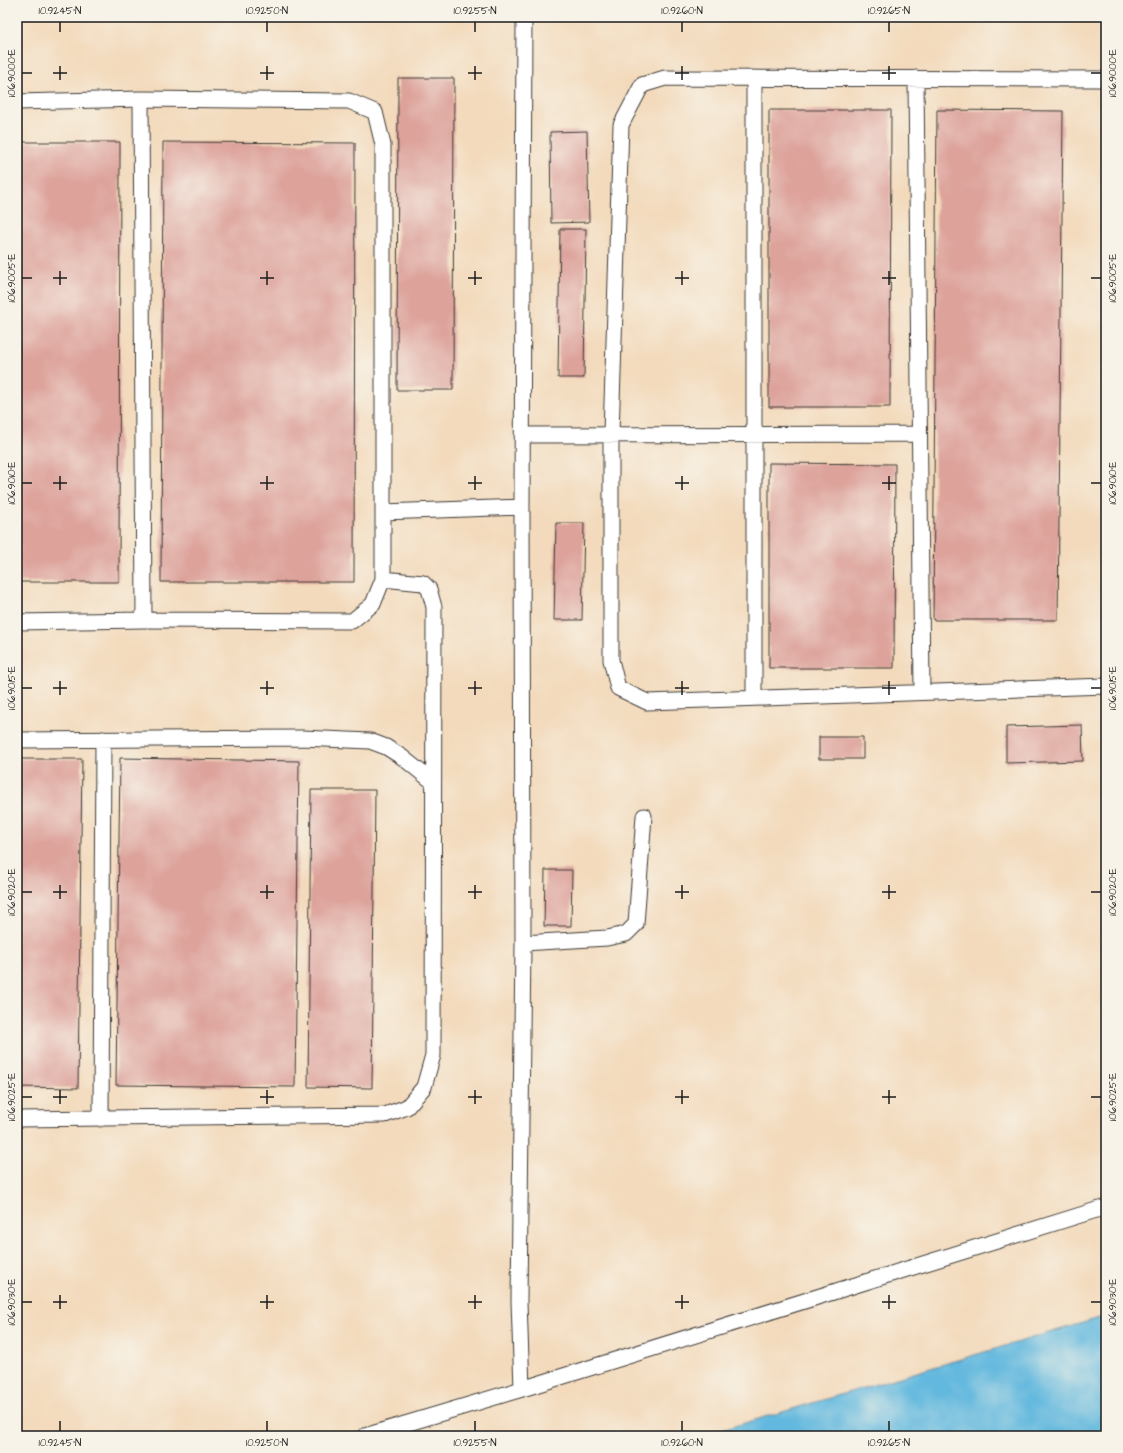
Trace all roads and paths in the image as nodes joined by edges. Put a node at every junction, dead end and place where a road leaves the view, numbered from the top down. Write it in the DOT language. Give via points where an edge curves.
graph roads {
  1 [pos="524,17"];
  2 [pos="754,78"];
  3 [pos="916,78"];
  4 [pos="1106,79"];
  5 [pos="141,99"];
  6 [pos="17,102"];
  7 [pos="611,434"];
  8 [pos="754,434"];
  9 [pos="919,434"];
  10 [pos="523,435"];
  11 [pos="522,507"];
  12 [pos="383,512"];
  13 [pos="383,579"];
  14 [pos="144,620"];
  15 [pos="17,622"];
  16 [pos="1106,686"];
  17 [pos="922,692"];
  18 [pos="754,698"];
  19 [pos="103,739"];
  20 [pos="17,740"];
  21 [pos="433,782"];
  22 [pos="644,816"];
  23 [pos="524,943"];
  24 [pos="17,1119"];
  25 [pos="101,1119"];
  26 [pos="1106,1207"];
  27 [pos="522,1389"];
  28 [pos="365,1436"];
  1 -- 10 [label="lane"];
  2 -- 3 [label="lane"];
  2 -- 7 [label="lane" via="665,78 642,85 620,125"];
  2 -- 8 [label="lane"];
  3 -- 4 [label="lane"];
  3 -- 9 [label="lane"];
  5 -- 6 [label="lane"];
  5 -- 12 [label="lane" via="349,101 375,112 383,145"];
  5 -- 14 [label="lane"];
  7 -- 8 [label="lane"];
  7 -- 10 [label="lane"];
  7 -- 18 [label="lane" via="611,660 618,688 647,702"];
  8 -- 9 [label="lane"];
  8 -- 18 [label="lane"];
  9 -- 17 [label="lane"];
  10 -- 11 [label="lane"];
  11 -- 12 [label="lane"];
  11 -- 23 [label="lane"];
  12 -- 13 [label="lane"];
  13 -- 14 [label="lane" via="373,604 352,621"];
  13 -- 21 [label="lane" via="423,583 429,589 434,607"];
  14 -- 15 [label="lane"];
  16 -- 17 [label="lane"];
  17 -- 18 [label="lane"];
  19 -- 20 [label="lane"];
  19 -- 21 [label="lane" via="302,738 370,741 386,747"];
  19 -- 25 [label="lane"];
  21 -- 25 [label="lane" via="433,1055 424,1087 407,1107 385,1114"];
  22 -- 23 [label="lane" via="636,924 626,934 607,938"];
  23 -- 27 [label="lane" via="519,1301"];
  24 -- 25 [label="lane"];
  26 -- 27 [label="lane"];
  27 -- 28 [label="lane"];
}
